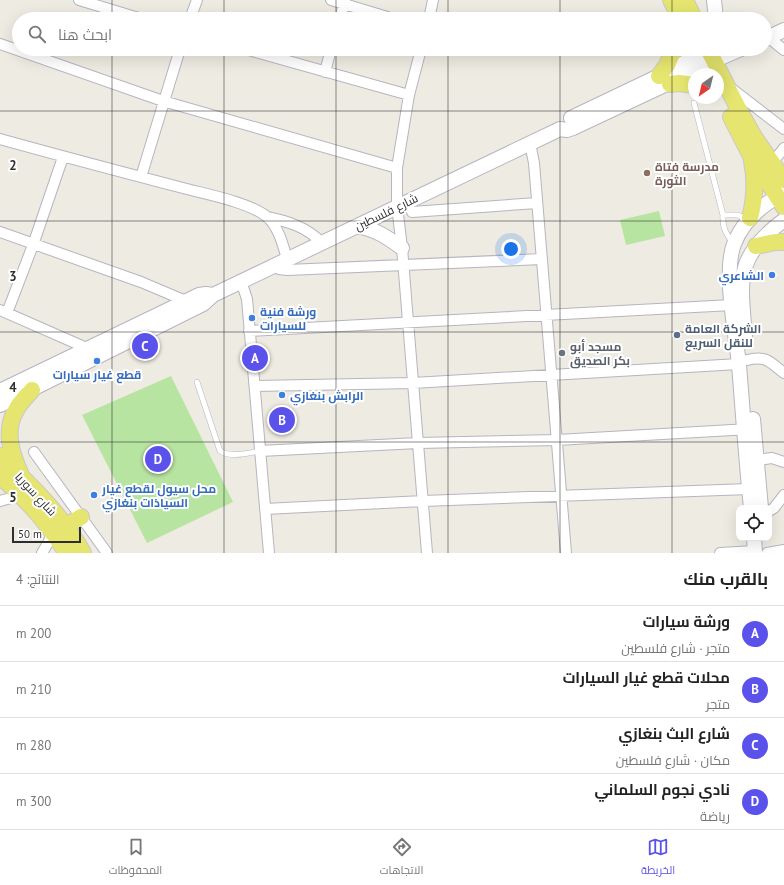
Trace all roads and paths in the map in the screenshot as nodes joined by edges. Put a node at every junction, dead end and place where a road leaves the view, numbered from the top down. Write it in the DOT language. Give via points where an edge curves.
graph roads {
  1 [pos="80,0"];
  2 [pos="197,0"];
  3 [pos="330,0"];
  4 [pos="433,0"];
  5 [pos="671,0"];
  6 [pos="685,0"];
  7 [pos="714,0"];
  8 [pos="345,2"];
  9 [pos="119,12"];
  10 [pos="193,12"];
  11 [pos="342,12"];
  12 [pos="374,12"];
  13 [pos="430,12"];
  14 [pos="679,12"];
  15 [pos="684,12"];
  16 [pos="715,12"];
  17 [pos="784,30"];
  18 [pos="772,36"];
  19 [pos="772,42"];
  20 [pos="0,44"];
  21 [pos="12,48"];
  22 [pos="784,50"];
  23 [pos="35,56"];
  24 [pos="178,56"];
  25 [pos="269,56"];
  26 [pos="330,56"];
  27 [pos="419,56"];
  28 [pos="671,56"];
  29 [pos="708,58"];
  30 [pos="712,68"];
  31 [pos="325,72"];
  32 [pos="664,80"];
  33 [pos="688,84"];
  34 [pos="409,95"];
  35 [pos="724,96"];
  36 [pos="724,97"];
  37 [pos="163,100"];
  38 [pos="724,100"];
  39 [pos="694,104"];
  40 [pos="784,129"];
  41 [pos="0,139"];
  42 [pos="530,143"];
  43 [pos="784,148"];
  44 [pos="751,156"];
  45 [pos="63,157"];
  46 [pos="772,163"];
  47 [pos="397,168"];
  48 [pos="141,177"];
  49 [pos="784,180"];
  50 [pos="781,199"];
  51 [pos="537,203"];
  52 [pos="397,206"];
  53 [pos="412,212"];
  54 [pos="723,215"];
  55 [pos="267,217"];
  56 [pos="749,220"];
  57 [pos="784,220"];
  58 [pos="357,226"];
  59 [pos="0,232"];
  60 [pos="784,242"];
  61 [pos="322,243"];
  62 [pos="734,244"];
  63 [pos="33,245"];
  64 [pos="756,246"];
  65 [pos="402,248"];
  66 [pos="287,259"];
  67 [pos="542,259"];
  68 [pos="404,265"];
  69 [pos="274,266"];
  70 [pos="241,281"];
  71 [pos="213,295"];
  72 [pos="186,301"];
  73 [pos="732,306"];
  74 [pos="4,312"];
  75 [pos="546,315"];
  76 [pos="408,322"];
  77 [pos="249,331"];
  78 [pos="89,349"];
  79 [pos="743,362"];
  80 [pos="784,373"];
  81 [pos="551,376"];
  82 [pos="197,382"];
  83 [pos="413,383"];
  84 [pos="255,386"];
  85 [pos="32,390"];
  86 [pos="0,391"];
  87 [pos="0,405"];
  88 [pos="749,429"];
  89 [pos="557,440"];
  90 [pos="418,443"];
  91 [pos="260,451"];
  92 [pos="34,452"];
  93 [pos="0,456"];
  94 [pos="757,460"];
  95 [pos="784,462"];
  96 [pos="0,476"];
  97 [pos="22,478"];
  98 [pos="749,489"];
  99 [pos="22,495"];
  100 [pos="784,495"];
  101 [pos="561,497"];
  102 [pos="0,501"];
  103 [pos="423,501"];
  104 [pos="751,505"];
  105 [pos="761,505"];
  106 [pos="265,509"];
  107 [pos="772,509"];
  108 [pos="81,517"];
  109 [pos="60,529"];
  110 [pos="759,550"];
  111 [pos="784,550"];
  112 [pos="42,553"];
  113 [pos="67,553"];
  114 [pos="83,553"];
  115 [pos="107,553"];
  116 [pos="269,553"];
  117 [pos="427,553"];
  118 [pos="566,553"];
  119 [pos="720,553"];
  120 [pos="731,553"];
  1 -- 9 [label="street"];
  2 -- 10 [label="street"];
  3 -- 8 [label="street"];
  4 -- 13 [label="street"];
  5 -- 14 [label="main road"];
  6 -- 15 [label="main road"];
  7 -- 16 [label="street"];
  8 -- 11 [label="street"];
  8 -- 12 [label="street"];
  17 -- 18 [label="street"];
  19 -- 22 [label="street"];
  20 -- 21 [label="street"];
  23 -- 37 [label="street"];
  24 -- 37 [label="street"];
  25 -- 31 [label="street"];
  26 -- 31 [label="street"];
  27 -- 34 [label="street"];
  28 -- 32 [label="main road"];
  29 -- 30 [label="main road"];
  29 -- 32 [label="street, شارع فلسطين"];
  31 -- 34 [label="street"];
  32 -- 33 [label="main road"];
  32 -- 42 [label="street, شارع فلسطين" via="573,128 560,129"];
  34 -- 47 [label="street"];
  35 -- 40 [label="street"];
  36 -- 46 [label="main road" via="746,123"];
  37 -- 47 [label="street"];
  37 -- 48 [label="street"];
  38 -- 44 [label="main road"];
  39 -- 54 [label="lane"];
  41 -- 45 [label="street"];
  42 -- 51 [label="street"];
  42 -- 52 [label="street, شارع فلسطين"];
  43 -- 46 [label="street"];
  44 -- 50 [label="main road"];
  44 -- 56 [label="main road" via="754,168 754,193"];
  45 -- 48 [label="street"];
  45 -- 63 [label="street"];
  46 -- 49 [label="main road"];
  47 -- 52 [label="street"];
  48 -- 55 [label="street" via="242,204"];
  50 -- 56 [label="street"];
  51 -- 53 [label="street"];
  51 -- 67 [label="street"];
  52 -- 58 [label="street, شارع فلسطين"];
  52 -- 65 [label="street"];
  54 -- 56 [label="lane" via="738,215"];
  54 -- 62 [label="lane" via="723,226"];
  55 -- 61 [label="street" via="304,229"];
  55 -- 66 [label="street" via="279,236"];
  56 -- 62 [label="street"];
  57 -- 64 [label="street" via="767,233"];
  58 -- 61 [label="street, شارع فلسطين"];
  58 -- 65 [label="street" via="379,232"];
  59 -- 63 [label="street"];
  60 -- 64 [label="main road"];
  61 -- 66 [label="street, شارع فلسطين"];
  62 -- 73 [label="street" via="730,257"];
  63 -- 72 [label="street" via="141,282"];
  63 -- 74 [label="street"];
  64 -- 79 [label="street" via="742,279"];
  65 -- 68 [label="street"];
  66 -- 69 [label="street, شارع فلسطين"];
  67 -- 68 [label="street"];
  67 -- 75 [label="street"];
  68 -- 69 [label="street" via="286,270"];
  68 -- 76 [label="street"];
  69 -- 70 [label="street, شارع فلسطين"];
  70 -- 71 [label="street, شارع فلسطين"];
  70 -- 77 [label="street" via="246,299"];
  71 -- 72 [label="street, شارع فلسطين" via="202,294"];
  71 -- 85 [label="street, شارع فلسطين" via="203,304"];
  72 -- 78 [label="street, شارع فلسطين"];
  73 -- 75 [label="street"];
  73 -- 79 [label="street"];
  74 -- 78 [label="street"];
  75 -- 76 [label="street"];
  75 -- 81 [label="street"];
  76 -- 77 [label="street"];
  76 -- 83 [label="street"];
  77 -- 84 [label="street"];
  78 -- 86 [label="street, شارع فلسطين"];
  79 -- 80 [label="street" via="757,358 765,359"];
  79 -- 81 [label="street"];
  79 -- 88 [label="street"];
  81 -- 83 [label="street"];
  81 -- 89 [label="street"];
  82 -- 91 [label="lane" via="220,451 233,455"];
  83 -- 84 [label="street"];
  83 -- 90 [label="street"];
  84 -- 91 [label="street"];
  85 -- 87 [label="street, شارع فلسطين"];
  85 -- 97 [label="main road" via="16,409 10,430 13,456"];
  88 -- 89 [label="street"];
  88 -- 94 [label="street"];
  88 -- 98 [label="street"];
  89 -- 90 [label="street"];
  89 -- 101 [label="street"];
  90 -- 91 [label="street"];
  90 -- 103 [label="street"];
  91 -- 106 [label="street"];
  92 -- 108 [label="street"];
  93 -- 97 [label="main road, شارع سوريا"];
  94 -- 95 [label="street" via="772,458"];
  94 -- 105 [label="street"];
  96 -- 99 [label="main road, شارع سوريا"];
  97 -- 109 [label="main road, شارع سوريا"];
  98 -- 101 [label="street"];
  98 -- 104 [label="street"];
  99 -- 102 [label="street"];
  99 -- 109 [label="main road, شارع سوريا" via="41,516"];
  100 -- 107 [label="street"];
  101 -- 103 [label="street"];
  101 -- 118 [label="street"];
  103 -- 106 [label="street"];
  103 -- 117 [label="street"];
  106 -- 116 [label="street"];
  108 -- 109 [label="main road"];
  108 -- 115 [label="street"];
  109 -- 112 [label="street"];
  109 -- 113 [label="main road, شارع سوريا"];
  109 -- 114 [label="main road, شارع سوريا"];
  110 -- 111 [label="street"];
  110 -- 120 [label="street"];
  119 -- 120 [label="street"];
}
